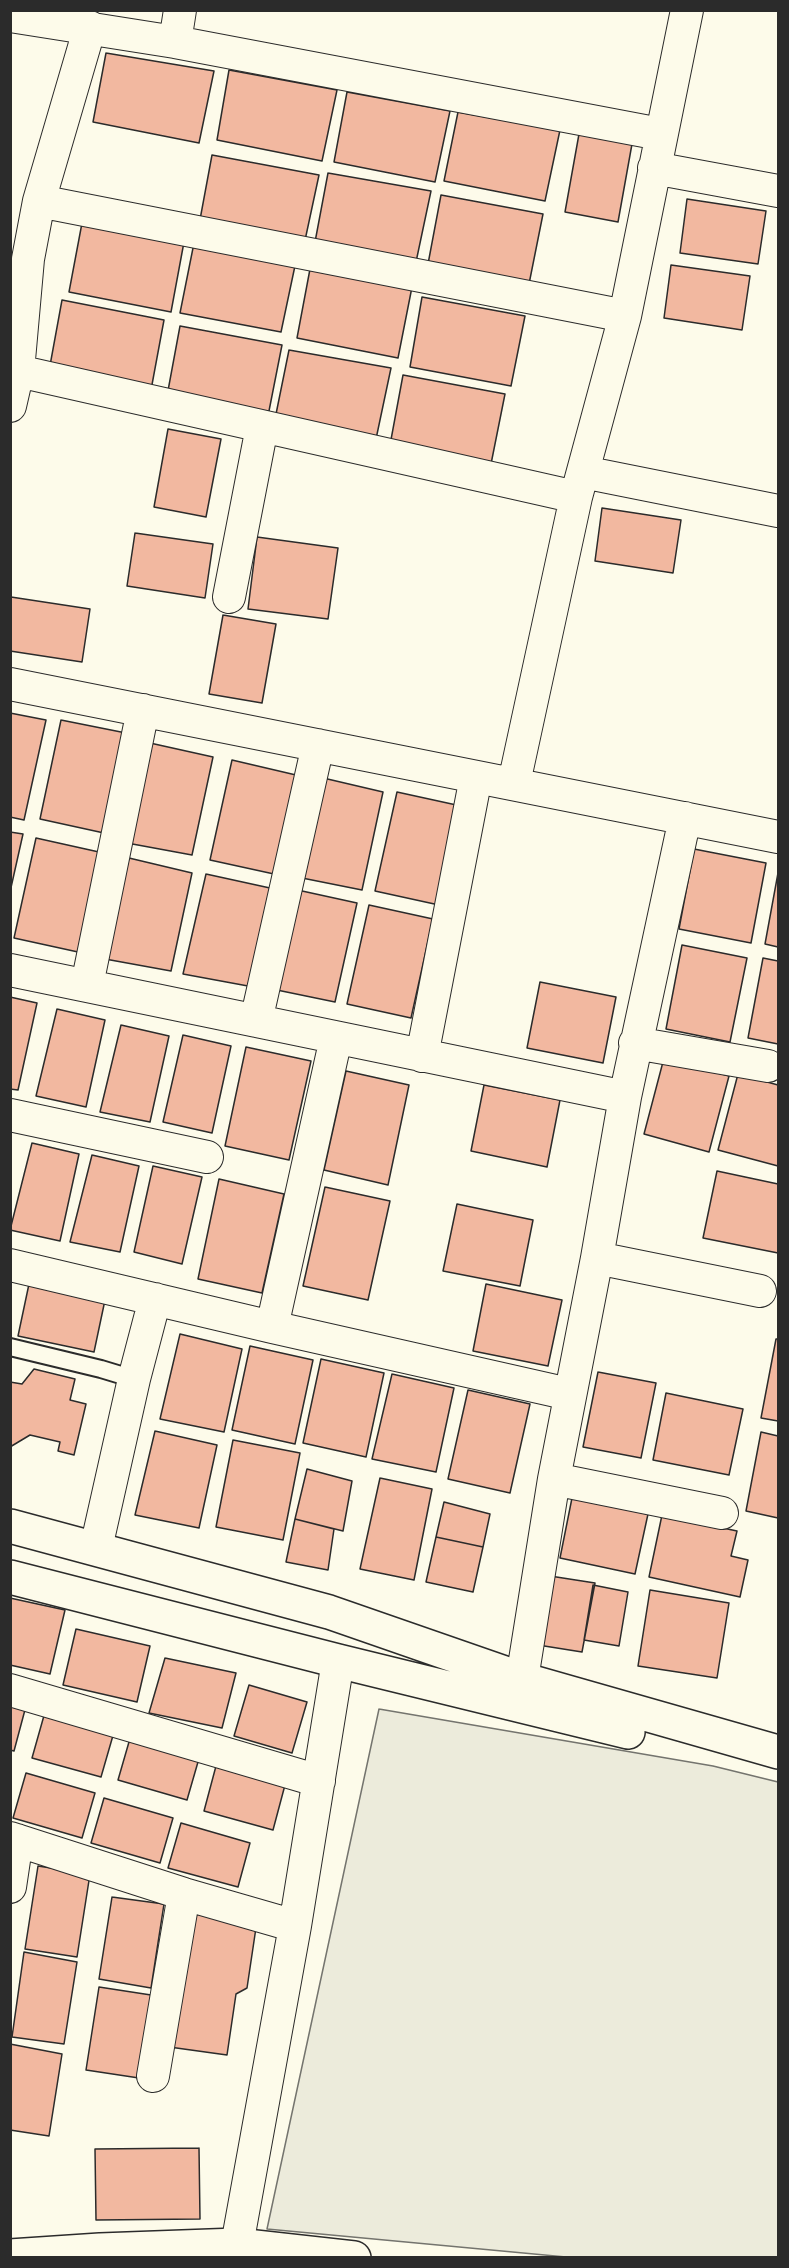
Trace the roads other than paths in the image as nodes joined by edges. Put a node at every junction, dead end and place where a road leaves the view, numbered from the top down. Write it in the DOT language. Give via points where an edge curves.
graph roads {
  1 [pos="180,10"];
  2 [pos="687,10"];
  3 [pos="10,16"];
  4 [pos="90,27"];
  5 [pos="175,42"];
  6 [pos="660,134"];
  7 [pos="654,168"];
  8 [pos="778,191"];
  9 [pos="39,201"];
  10 [pos="19,257"];
  11 [pos="624,316"];
  12 [pos="18,371"];
  13 [pos="10,406"];
  14 [pos="262,427"];
  15 [pos="579,485"];
  16 [pos="778,511"];
  17 [pos="229,597"];
  18 [pos="10,684"];
  19 [pos="142,710"];
  20 [pos="318,745"];
  21 [pos="476,777"];
  22 [pos="514,783"];
  23 [pos="685,818"];
  24 [pos="778,837"];
  25 [pos="10,970"];
  26 [pos="87,985"];
  27 [pos="256,1021"];
  28 [pos="336,1038"];
  29 [pos="635,1043"];
  30 [pos="422,1056"];
  31 [pos="768,1066"];
  32 [pos="625,1097"];
  33 [pos="10,1115"];
  34 [pos="207,1156"];
  35 [pos="597,1258"];
  36 [pos="10,1265"];
  37 [pos="760,1291"];
  38 [pos="155,1299"];
  39 [pos="272,1327"];
  40 [pos="10,1347"];
  41 [pos="134,1379"];
  42 [pos="569,1394"];
  43 [pos="554,1479"];
  44 [pos="722,1513"];
  45 [pos="10,1526"];
  46 [pos="96,1548"];
  47 [pos="10,1577"];
  48 [pos="338,1661"];
  49 [pos="522,1679"];
  50 [pos="10,1690"];
  51 [pos="778,1752"];
  52 [pos="778,1768"];
  53 [pos="319,1781"];
  54 [pos="14,1839"];
  55 [pos="10,1887"];
  56 [pos="184,1894"];
  57 [pos="295,1926"];
  58 [pos="153,2076"];
  59 [pos="237,2245"];
  60 [pos="10,2256"];
  61 [pos="354,2258"];
  1 -- 5 [label="street"];
  2 -- 6 [label="street"];
  3 -- 4 [label="street"];
  4 -- 5 [label="street"];
  4 -- 9 [label="street"];
  5 -- 6 [label="street"];
  6 -- 7 [label="street"];
  7 -- 8 [label="street"];
  7 -- 11 [label="street"];
  9 -- 10 [label="street"];
  9 -- 11 [label="street"];
  10 -- 12 [label="street"];
  11 -- 15 [label="street"];
  12 -- 13 [label="street"];
  12 -- 14 [label="street"];
  14 -- 15 [label="street"];
  14 -- 17 [label="street"];
  15 -- 16 [label="street"];
  15 -- 22 [label="street"];
  18 -- 19 [label="street"];
  19 -- 20 [label="street"];
  19 -- 26 [label="street"];
  20 -- 21 [label="street"];
  20 -- 27 [label="street"];
  21 -- 22 [label="street"];
  21 -- 30 [label="street"];
  22 -- 23 [label="street"];
  23 -- 24 [label="street"];
  23 -- 29 [label="street"];
  25 -- 26 [label="street"];
  26 -- 27 [label="street"];
  27 -- 28 [label="street"];
  28 -- 30 [label="street"];
  28 -- 39 [label="street"];
  29 -- 31 [label="street"];
  29 -- 32 [label="street"];
  30 -- 32 [label="street"];
  32 -- 35 [label="street"];
  33 -- 34 [label="street"];
  35 -- 37 [label="street"];
  35 -- 42 [label="street"];
  36 -- 38 [label="street"];
  38 -- 39 [label="street"];
  38 -- 41 [label="street"];
  39 -- 42 [label="street"];
  40 -- 41 [label="lane"];
  41 -- 46 [label="street"];
  42 -- 43 [label="street"];
  43 -- 44 [label="street"];
  43 -- 49 [label="street"];
  45 -- 46 [label="street"];
  46 -- 49 [label="street" via="329,1612"];
  47 -- 48 [label="street"];
  48 -- 52 [label="street"];
  48 -- 53 [label="street"];
  49 -- 51 [label="street"];
  50 -- 53 [label="street"];
  53 -- 57 [label="street"];
  54 -- 55 [label="street"];
  54 -- 56 [label="street"];
  56 -- 57 [label="street"];
  56 -- 58 [label="street"];
  57 -- 59 [label="street"];
  59 -- 60 [label="street"];
  59 -- 61 [label="street"];
}
